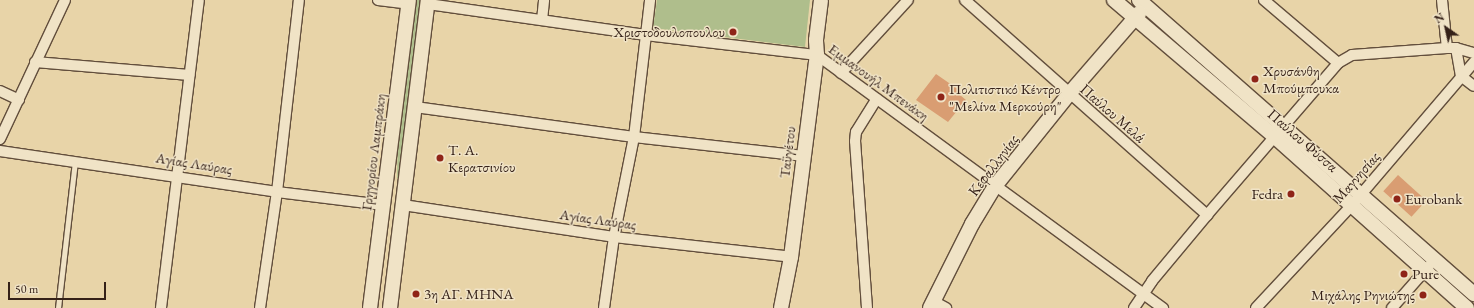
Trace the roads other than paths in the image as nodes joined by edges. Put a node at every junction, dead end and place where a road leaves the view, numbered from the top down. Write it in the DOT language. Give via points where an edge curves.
graph roads {
  1 [pos="65,0"];
  2 [pos="199,0"];
  3 [pos="299,0"];
  4 [pos="378,0"];
  5 [pos="544,0"];
  6 [pos="650,0"];
  7 [pos="822,0"];
  8 [pos="908,0"];
  9 [pos="965,0"];
  10 [pos="1114,0"];
  11 [pos="1442,0"];
  12 [pos="409,2"];
  13 [pos="428,2"];
  14 [pos="1145,2"];
  15 [pos="1270,2"];
  16 [pos="1135,19"];
  17 [pos="542,20"];
  18 [pos="646,36"];
  19 [pos="1451,48"];
  20 [pos="1474,53"];
  21 [pos="816,55"];
  22 [pos="35,62"];
  23 [pos="1474,62"];
  24 [pos="1338,63"];
  25 [pos="841,73"];
  26 [pos="189,75"];
  27 [pos="1461,76"];
  28 [pos="1474,86"];
  29 [pos="0,91"];
  30 [pos="1069,94"];
  31 [pos="877,99"];
  32 [pos="19,100"];
  33 [pos="415,107"];
  34 [pos="1279,132"];
  35 [pos="634,137"];
  36 [pos="0,139"];
  37 [pos="0,151"];
  38 [pos="804,156"];
  39 [pos="75,162"];
  40 [pos="176,175"];
  41 [pos="995,186"];
  42 [pos="277,192"];
  43 [pos="1356,200"];
  44 [pos="383,205"];
  45 [pos="403,205"];
  46 [pos="1207,216"];
  47 [pos="614,238"];
  48 [pos="791,257"];
  49 [pos="1435,260"];
  50 [pos="1425,271"];
  51 [pos="1472,288"];
  52 [pos="1143,293"];
  53 [pos="932,305"];
  54 [pos="58,308"];
  55 [pos="161,308"];
  56 [pos="260,308"];
  57 [pos="366,308"];
  58 [pos="391,308"];
  59 [pos="604,308"];
  60 [pos="781,308"];
  61 [pos="867,308"];
  62 [pos="946,308"];
  63 [pos="1134,308"];
  64 [pos="1163,308"];
  65 [pos="1256,308"];
  66 [pos="1392,308"];
  67 [pos="1467,308"];
  1 -- 22 [label="street"];
  2 -- 26 [label="street"];
  3 -- 42 [label="street"];
  4 -- 12 [label="street"];
  5 -- 17 [label="street"];
  6 -- 18 [label="street"];
  7 -- 21 [label="street, Ταϋγέτου"];
  8 -- 25 [label="street"];
  9 -- 30 [label="street, Παύλου Μελά"];
  10 -- 16 [label="street, Παύλου Φύσσα"];
  11 -- 19 [label="street"];
  12 -- 44 [label="street, Γρηγορίου Λαμπράκη"];
  13 -- 17 [label="street, Εμμανουήλ Μπενάκη"];
  13 -- 33 [label="street"];
  14 -- 16 [label="street, Κεφαλληνίας"];
  14 -- 34 [label="street, Παύλου Φύσσα"];
  15 -- 24 [label="street"];
  16 -- 30 [label="street, Κεφαλληνίας"];
  16 -- 34 [label="street, Παύλου Φύσσα"];
  17 -- 18 [label="street, Εμμανουήλ Μπενάκη"];
  18 -- 21 [label="street, Εμμανουήλ Μπενάκη"];
  18 -- 35 [label="street"];
  19 -- 20 [label="street"];
  19 -- 24 [label="street" via="1352,55"];
  19 -- 27 [label="street"];
  21 -- 25 [label="street, Εμμανουήλ Μπενάκη"];
  21 -- 38 [label="street, Ταϋγέτου"];
  22 -- 26 [label="street"];
  22 -- 32 [label="street"];
  23 -- 27 [label="street, Μαγνησίας"];
  24 -- 34 [label="street"];
  25 -- 31 [label="street, Εμμανουήλ Μπενάκη"];
  26 -- 40 [label="street"];
  27 -- 28 [label="street"];
  27 -- 43 [label="street, Μαγνησίας"];
  29 -- 32 [label="street"];
  30 -- 41 [label="street, Κεφαλληνίας"];
  30 -- 46 [label="street, Παύλου Μελά"];
  31 -- 41 [label="street, Εμμανουήλ Μπενάκη"];
  31 -- 61 [label="street" via="856,132 855,141"];
  32 -- 36 [label="street"];
  33 -- 35 [label="street"];
  33 -- 45 [label="street"];
  34 -- 43 [label="street, Παύλου Φύσσα"];
  34 -- 46 [label="street"];
  35 -- 38 [label="street"];
  35 -- 47 [label="street"];
  37 -- 39 [label="street, Αγίας Λαύρας"];
  38 -- 48 [label="street, Ταϋγέτου"];
  39 -- 40 [label="street, Αγίας Λαύρας"];
  39 -- 54 [label="lane"];
  40 -- 42 [label="street, Αγίας Λαύρας"];
  40 -- 55 [label="street"];
  41 -- 52 [label="street, Εμμανουήλ Μπενάκη"];
  41 -- 53 [label="street, Κεφαλληνίας" via="972,224"];
  42 -- 44 [label="street, Αγίας Λαύρας"];
  42 -- 56 [label="street"];
  43 -- 49 [label="street, Παύλου Φύσσα"];
  43 -- 50 [label="street, Παύλου Φύσσα"];
  43 -- 65 [label="street, Μαγνησίας"];
  44 -- 57 [label="street, Γρηγορίου Λαμπράκη"];
  45 -- 47 [label="street, Αγίας Λαύρας"];
  45 -- 58 [label="street"];
  46 -- 52 [label="street"];
  47 -- 48 [label="street, Αγίας Λαύρας"];
  47 -- 59 [label="street"];
  48 -- 60 [label="street, Ταϋγέτου"];
  49 -- 50 [label="street"];
  49 -- 51 [label="street, Παύλου Φύσσα"];
  50 -- 66 [label="street"];
  50 -- 67 [label="street, Παύλου Φύσσα"];
  52 -- 63 [label="street"];
  52 -- 64 [label="street, Εμμανουήλ Μπενάκη"];
  53 -- 62 [label="street"];
  57 -- 58 [label="street"];
}
